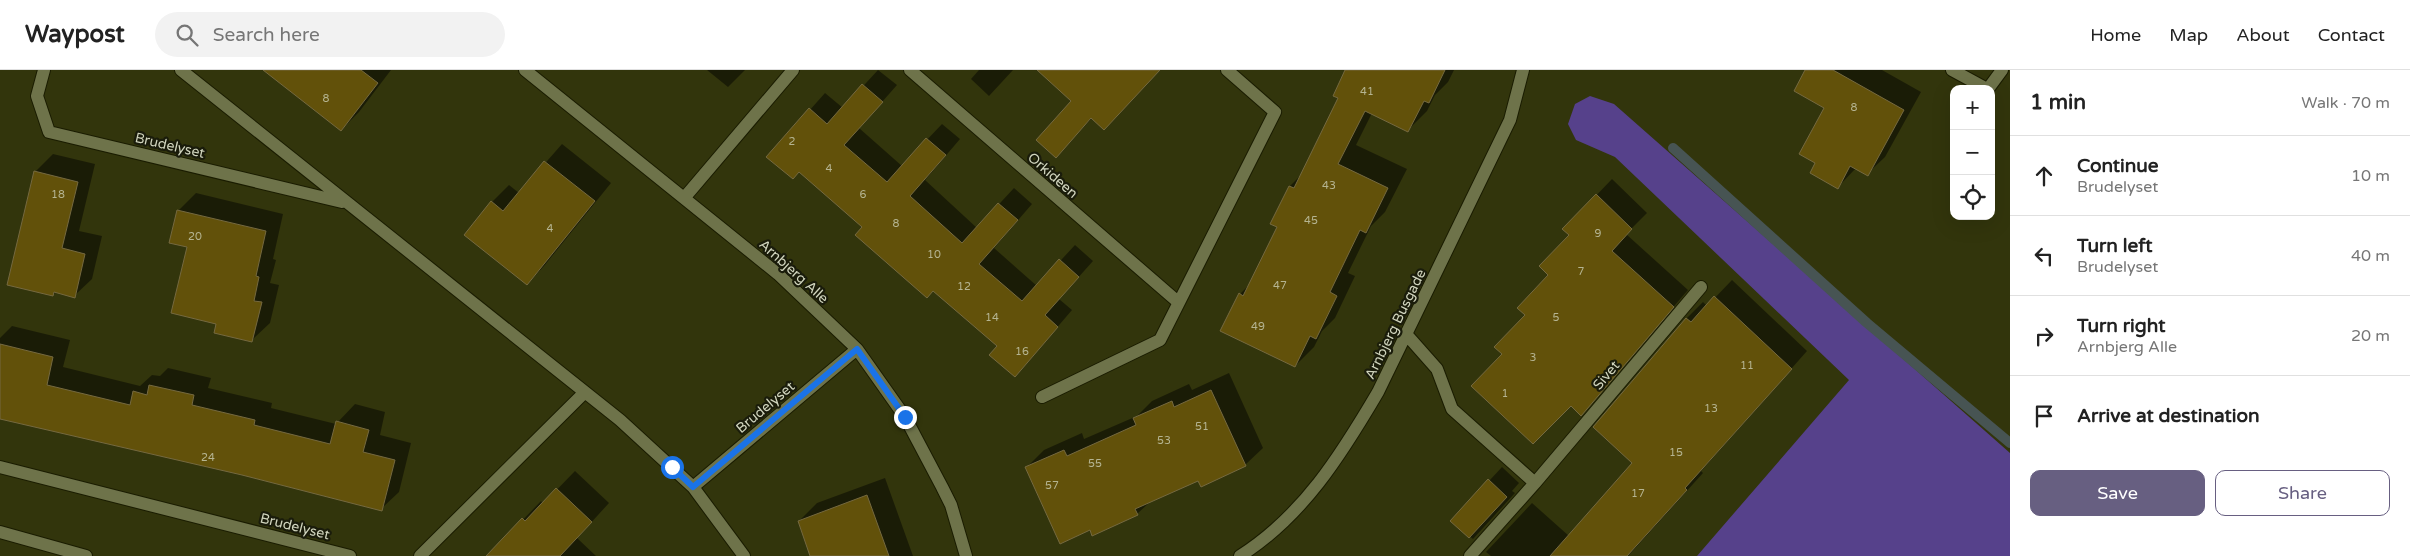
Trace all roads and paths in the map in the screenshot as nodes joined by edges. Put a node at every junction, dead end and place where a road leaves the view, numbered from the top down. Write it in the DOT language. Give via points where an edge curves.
graph roads {
  1 [pos="44,70"];
  2 [pos="181,70"];
  3 [pos="525,70"];
  4 [pos="793,70"];
  5 [pos="910,70"];
  6 [pos="1227,70"];
  7 [pos="1523,70"];
  8 [pos="1952,70"];
  9 [pos="2002,70"];
  10 [pos="1980,85"];
  11 [pos="1991,85"];
  12 [pos="685,197"];
  13 [pos="347,203"];
  14 [pos="1700,287"];
  15 [pos="1178,302"];
  16 [pos="1406,334"];
  17 [pos="857,349"];
  18 [pos="585,392"];
  19 [pos="1042,397"];
  20 [pos="0,467"];
  21 [pos="1535,483"];
  22 [pos="693,487"];
  23 [pos="0,532"];
  24 [pos="86,556"];
  25 [pos="350,556"];
  26 [pos="420,556"];
  27 [pos="744,556"];
  28 [pos="966,556"];
  29 [pos="1240,556"];
  30 [pos="1470,556"];
  1 -- 13 [label="street, Brudelyset" via="37,96 50,132"];
  2 -- 13 [label="street, Brudelyset"];
  3 -- 12 [label="street, Arnbjerg Alle"];
  4 -- 12 [label="street"];
  5 -- 15 [label="street, Orkideen"];
  6 -- 15 [label="street" via="1275,112"];
  7 -- 16 [label="street, Arnbjerg Busgade" via="1510,120"];
  8 -- 10 [label="street"];
  9 -- 11 [label="street"];
  12 -- 17 [label="street, Arnbjerg Alle" via="778,274"];
  13 -- 18 [label="street, Brudelyset"];
  14 -- 21 [label="street, Sivet"];
  15 -- 19 [label="street" via="1160,340"];
  16 -- 21 [label="street" via="1437,369 1452,409"];
  16 -- 29 [label="street, Arnbjerg Busgade" via="1347,445 1304,503"];
  17 -- 22 [label="street, Brudelyset"];
  17 -- 28 [label="street, Arnbjerg Alle" via="910,426 951,505"];
  18 -- 22 [label="street, Brudelyset"];
  18 -- 26 [label="street"];
  20 -- 25 [label="street, Brudelyset"];
  21 -- 30 [label="street, Sivet"];
  22 -- 27 [label="street, Brudelyset"];
  23 -- 24 [label="street"];
}
